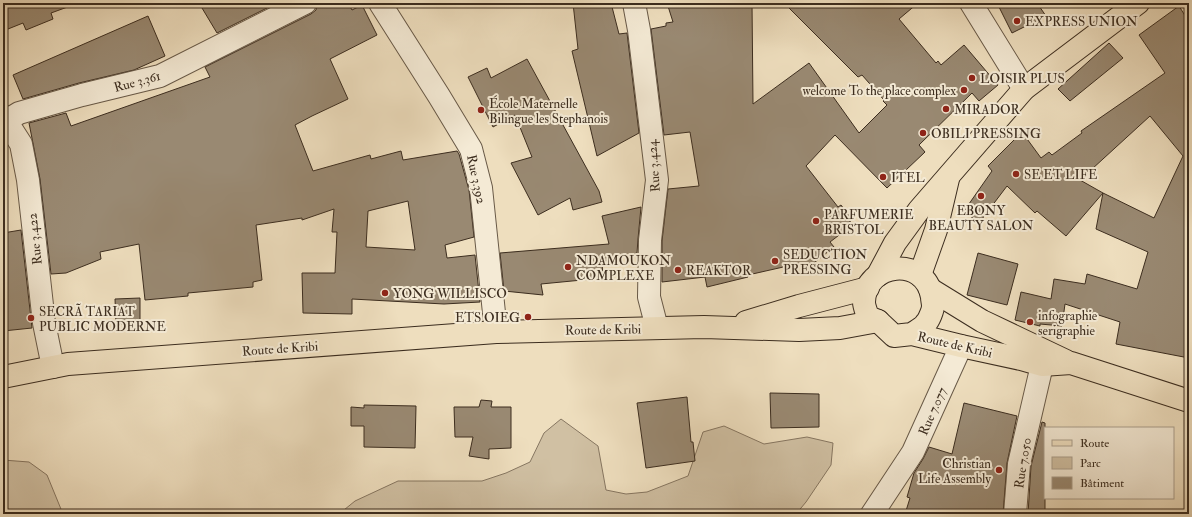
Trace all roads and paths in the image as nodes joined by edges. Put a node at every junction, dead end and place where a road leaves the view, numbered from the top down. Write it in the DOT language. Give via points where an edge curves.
graph roads {
  1 [pos="305,3"];
  2 [pos="380,3"];
  3 [pos="634,3"];
  4 [pos="971,3"];
  5 [pos="1138,3"];
  6 [pos="1024,89"];
  7 [pos="5,118"];
  8 [pos="949,175"];
  9 [pos="873,281"];
  10 [pos="925,282"];
  11 [pos="878,321"];
  12 [pos="704,327"];
  13 [pos="657,328"];
  14 [pos="496,332"];
  15 [pos="912,334"];
  16 [pos="960,346"];
  17 [pos="1070,363"];
  18 [pos="1042,365"];
  19 [pos="53,367"];
  20 [pos="3,377"];
  21 [pos="1189,401"];
  22 [pos="872,514"];
  23 [pos="1016,514"];
  1 -- 7 [label="street, Rue 3.361" via="160,76 82,95"];
  2 -- 14 [label="street, Rue 3.392" via="471,149 481,188"];
  3 -- 13 [label="street, Rue 3.424" via="657,180 650,240 649,297"];
  4 -- 6 [label="street"];
  5 -- 6 [label="main road"];
  6 -- 8 [label="main road"];
  7 -- 19 [label="street, Rue 3.422" via="21,144 28,180 44,323"];
  8 -- 9 [label="main road" via="894,243"];
  8 -- 10 [label="main road"];
  9 -- 10 [label="main road" via="891,269 906,269"];
  9 -- 11 [label="main road" via="864,303 868,318"];
  9 -- 12 [label="main road" via="750,321"];
  10 -- 15 [label="main road" via="933,307 926,324"];
  10 -- 17 [label="main road" via="982,321"];
  11 -- 12 [label="main road, Route de Kribi" via="840,328 799,330"];
  11 -- 15 [label="main road, Route de Kribi" via="894,336"];
  12 -- 13 [label="main road, Route de Kribi"];
  13 -- 14 [label="main road, Route de Kribi"];
  14 -- 19 [label="main road, Route de Kribi"];
  15 -- 16 [label="main road, Route de Kribi"];
  16 -- 18 [label="main road, Route de Kribi"];
  16 -- 22 [label="street, Rue 7.077" via="913,452"];
  17 -- 18 [label="main road, Route de Kribi"];
  17 -- 21 [label="main road, Route de Kribi"];
  18 -- 23 [label="street, Rue 7.050" via="1019,464"];
  19 -- 20 [label="main road, Route de Kribi"];
}
